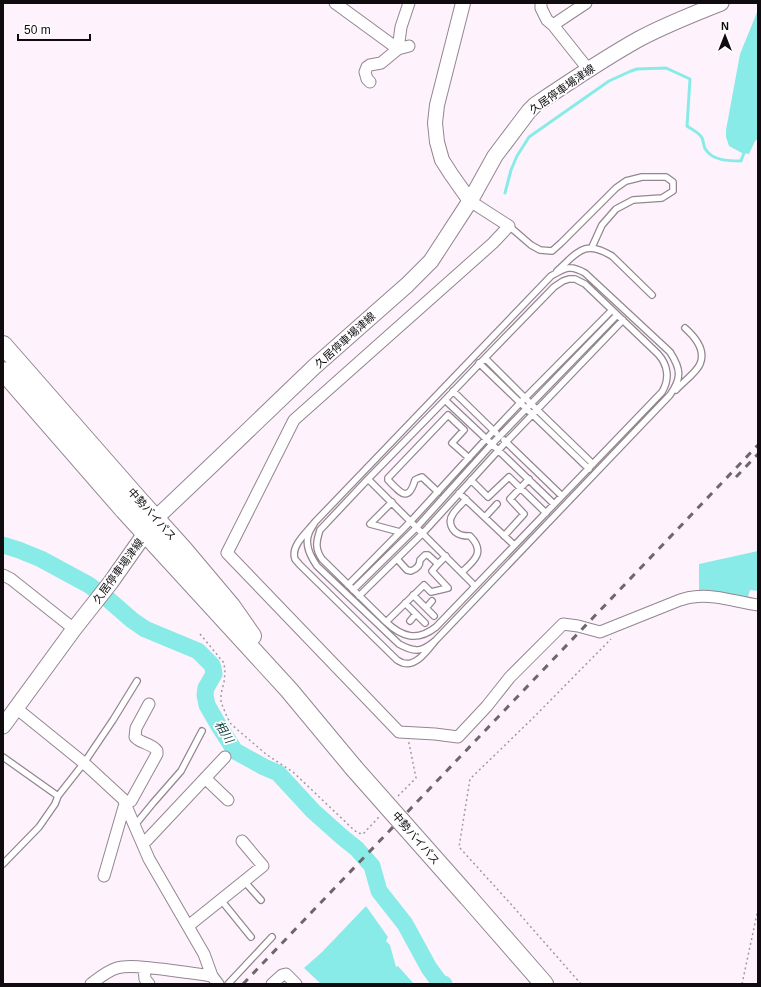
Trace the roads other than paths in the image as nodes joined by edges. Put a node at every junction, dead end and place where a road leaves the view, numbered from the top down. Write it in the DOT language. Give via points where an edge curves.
graph roads {
  1 [pos="335,3"];
  2 [pos="409,3"];
  3 [pos="463,3"];
  4 [pos="541,3"];
  5 [pos="586,3"];
  6 [pos="721,3"];
  7 [pos="553,25"];
  8 [pos="403,48"];
  9 [pos="588,69"];
  10 [pos="370,82"];
  11 [pos="470,201"];
  12 [pos="509,226"];
  13 [pos="592,248"];
  14 [pos="551,276"];
  15 [pos="652,295"];
  16 [pos="612,310"];
  17 [pos="617,315"];
  18 [pos="623,320"];
  19 [pos="685,328"];
  20 [pos="3,345"];
  21 [pos="485,358"];
  22 [pos="479,364"];
  23 [pos="3,371"];
  24 [pos="453,391"];
  25 [pos="670,395"];
  26 [pos="525,398"];
  27 [pos="445,400"];
  28 [pos="520,403"];
  29 [pos="531,404"];
  30 [pos="527,409"];
  31 [pos="535,412"];
  32 [pos="494,430"];
  33 [pos="500,436"];
  34 [pos="486,439"];
  35 [pos="506,442"];
  36 [pos="492,444"];
  37 [pos="498,450"];
  38 [pos="468,458"];
  39 [pos="593,464"];
  40 [pos="589,469"];
  41 [pos="368,479"];
  42 [pos="471,480"];
  43 [pos="529,480"];
  44 [pos="520,488"];
  45 [pos="438,492"];
  46 [pos="459,493"];
  47 [pos="562,496"];
  48 [pos="466,499"];
  49 [pos="392,502"];
  50 [pos="497,504"];
  51 [pos="554,504"];
  52 [pos="546,512"];
  53 [pos="485,517"];
  54 [pos="156,518"];
  55 [pos="411,521"];
  56 [pos="315,522"];
  57 [pos="417,527"];
  58 [pos="400,532"];
  59 [pos="145,533"];
  60 [pos="423,533"];
  61 [pos="504,536"];
  62 [pos="514,545"];
  63 [pos="446,556"];
  64 [pos="397,559"];
  65 [pos="438,564"];
  66 [pos="462,572"];
  67 [pos="3,575"];
  68 [pos="348,585"];
  69 [pos="475,586"];
  70 [pos="353,590"];
  71 [pos="413,595"];
  72 [pos="359,596"];
  73 [pos="432,601"];
  74 [pos="405,603"];
  75 [pos="758,605"];
  76 [pos="426,608"];
  77 [pos="416,614"];
  78 [pos="434,616"];
  79 [pos="410,621"];
  80 [pos="386,622"];
  81 [pos="425,623"];
  82 [pos="74,630"];
  83 [pos="436,640"];
  84 [pos="137,681"];
  85 [pos="290,690"];
  86 [pos="149,704"];
  87 [pos="16,708"];
  88 [pos="3,726"];
  89 [pos="202,731"];
  90 [pos="3,757"];
  91 [pos="225,757"];
  92 [pos="85,763"];
  93 [pos="205,778"];
  94 [pos="58,796"];
  95 [pos="228,800"];
  96 [pos="126,804"];
  97 [pos="135,826"];
  98 [pos="242,841"];
  99 [pos="142,843"];
  100 [pos="3,864"];
  101 [pos="104,876"];
  102 [pos="244,881"];
  103 [pos="221,900"];
  104 [pos="261,900"];
  105 [pos="189,927"];
  106 [pos="251,937"];
  107 [pos="272,937"];
  108 [pos="144,968"];
  109 [pos="215,980"];
  110 [pos="91,984"];
  111 [pos="149,984"];
  112 [pos="228,984"];
  113 [pos="272,984"];
  114 [pos="296,984"];
  115 [pos="544,984"];
  1 -- 8 [label="street"];
  2 -- 8 [label="street" via="401,27"];
  3 -- 11 [label="street" via="437,105 435,123 442,160"];
  4 -- 7 [label="street" via="547,20"];
  5 -- 7 [label="street"];
  6 -- 9 [label="main road, 久居停車場津線" via="673,22"];
  7 -- 9 [label="street"];
  8 -- 10 [label="street" via="381,63 368,67 364,72"];
  9 -- 11 [label="main road, 久居停車場津線" via="529,111 495,156"];
  11 -- 12 [label="street"];
  11 -- 54 [label="main road, 久居停車場津線" via="431,261"];
  12 -- 13 [label="lane" via="540,250 552,250 626,181 642,177 666,177 673,182 673,191 662,198 633,200 616,209 602,225"];
  12 -- 75 [label="street" via="294,420 227,553 399,732 458,737 510,677 563,624 600,632 693,597 708,596"];
  13 -- 14 [label="lane" via="578,252"];
  13 -- 15 [label="lane" via="612,256"];
  14 -- 25 [label="lane" via="569,268 585,273 670,352 679,373 676,387"];
  14 -- 56 [label="lane"];
  16 -- 17 [label="lane"];
  16 -- 21 [label="lane" via="580,281 563,281 554,287"];
  16 -- 26 [label="lane"];
  17 -- 18 [label="lane"];
  17 -- 29 [label="lane"];
  18 -- 31 [label="lane"];
  18 -- 39 [label="lane" via="663,359 667,369 667,381 662,392"];
  19 -- 25 [label="lane" via="701,349 702,357 700,365"];
  20 -- 54 [label="highway, 中勢バイパス"];
  21 -- 22 [label="lane"];
  21 -- 26 [label="lane"];
  22 -- 24 [label="lane"];
  22 -- 28 [label="lane"];
  23 -- 59 [label="highway, 中勢バイパス"];
  24 -- 27 [label="lane"];
  24 -- 32 [label="lane"];
  25 -- 83 [label="lane"];
  26 -- 28 [label="lane"];
  26 -- 29 [label="lane"];
  27 -- 34 [label="lane"];
  27 -- 41 [label="lane"];
  28 -- 30 [label="lane"];
  28 -- 32 [label="lane"];
  29 -- 30 [label="lane"];
  29 -- 31 [label="lane"];
  30 -- 31 [label="lane"];
  30 -- 33 [label="lane"];
  31 -- 35 [label="lane"];
  31 -- 39 [label="lane"];
  31 -- 40 [label="lane"];
  32 -- 33 [label="lane"];
  32 -- 34 [label="lane"];
  33 -- 35 [label="lane"];
  33 -- 36 [label="lane"];
  34 -- 36 [label="lane"];
  34 -- 38 [label="lane"];
  35 -- 37 [label="lane"];
  35 -- 47 [label="lane"];
  36 -- 37 [label="lane"];
  36 -- 57 [label="lane"];
  37 -- 42 [label="lane"];
  37 -- 43 [label="lane"];
  38 -- 45 [label="lane"];
  38 -- 45 [label="lane" via="452,443 464,430 448,415 388,478 401,493 410,492 415,480 422,477"];
  39 -- 40 [label="lane"];
  40 -- 47 [label="lane"];
  41 -- 49 [label="lane"];
  41 -- 68 [label="lane" via="324,525 317,537 318,553"];
  42 -- 44 [label="lane" via="488,497 508,477"];
  42 -- 46 [label="lane"];
  43 -- 44 [label="lane"];
  43 -- 51 [label="lane"];
  44 -- 52 [label="lane"];
  44 -- 61 [label="lane" via="510,499 524,514"];
  45 -- 55 [label="lane"];
  46 -- 48 [label="lane"];
  46 -- 60 [label="lane"];
  47 -- 51 [label="lane"];
  48 -- 53 [label="lane"];
  48 -- 66 [label="lane" via="450,519 456,533 470,536 477,544 477,556"];
  49 -- 55 [label="lane"];
  49 -- 58 [label="lane" via="370,524"];
  50 -- 53 [label="lane"];
  51 -- 52 [label="lane"];
  52 -- 62 [label="lane"];
  53 -- 61 [label="lane"];
  54 -- 59 [label="main road, 久居停車場津線"];
  54 -- 85 [label="highway, 中勢バイパス" via="231,606"];
  55 -- 57 [label="lane"];
  55 -- 58 [label="lane"];
  56 -- 83 [label="lane" via="308,535 307,546 310,556 328,577 399,644 418,650 429,647"];
  56 -- 83 [label="lane" via="296,544 295,558 384,648 397,660 412,663"];
  57 -- 60 [label="lane"];
  57 -- 70 [label="lane"];
  58 -- 68 [label="lane"];
  59 -- 82 [label="main road, 久居停車場津線"];
  59 -- 85 [label="highway, 中勢バイパス"];
  60 -- 63 [label="lane"];
  60 -- 64 [label="lane"];
  61 -- 62 [label="lane"];
  62 -- 69 [label="lane"];
  63 -- 65 [label="lane"];
  63 -- 66 [label="lane"];
  64 -- 65 [label="lane" via="411,571 418,568 420,560 425,555"];
  64 -- 72 [label="lane"];
  65 -- 71 [label="lane" via="432,572 448,588 431,592 424,585"];
  66 -- 69 [label="lane"];
  67 -- 82 [label="street"];
  68 -- 70 [label="lane"];
  69 -- 80 [label="lane" via="429,632 407,635"];
  70 -- 72 [label="lane"];
  71 -- 74 [label="lane"];
  71 -- 76 [label="lane"];
  72 -- 80 [label="lane"];
  73 -- 76 [label="lane"];
  74 -- 77 [label="lane"];
  74 -- 80 [label="lane"];
  76 -- 78 [label="lane"];
  77 -- 79 [label="lane"];
  77 -- 81 [label="lane"];
  82 -- 87 [label="main road, 久居停車場津線"];
  84 -- 92 [label="lane"];
  85 -- 115 [label="highway, 中勢バイパス, bridge" via="353,767"];
  86 -- 96 [label="street" via="136,728 135,737 155,747 157,754 131,801"];
  87 -- 88 [label="main road, 久居停車場津線"];
  87 -- 92 [label="street"];
  89 -- 97 [label="lane" via="181,771"];
  90 -- 94 [label="lane"];
  91 -- 93 [label="street"];
  92 -- 94 [label="lane"];
  92 -- 96 [label="street"];
  93 -- 95 [label="street"];
  93 -- 99 [label="street"];
  94 -- 100 [label="lane" via="39,827"];
  96 -- 97 [label="street"];
  96 -- 101 [label="street"];
  97 -- 99 [label="street"];
  98 -- 102 [label="street" via="263,866"];
  99 -- 105 [label="street"];
  102 -- 103 [label="street"];
  102 -- 104 [label="lane"];
  103 -- 105 [label="street"];
  103 -- 106 [label="lane"];
  105 -- 109 [label="street"];
  107 -- 112 [label="lane"];
  108 -- 109 [label="street" via="171,970"];
  108 -- 110 [label="street" via="130,966 116,969"];
  108 -- 111 [label="street" via="145,979"];
  113 -- 114 [label="street" via="286,974"];
}
